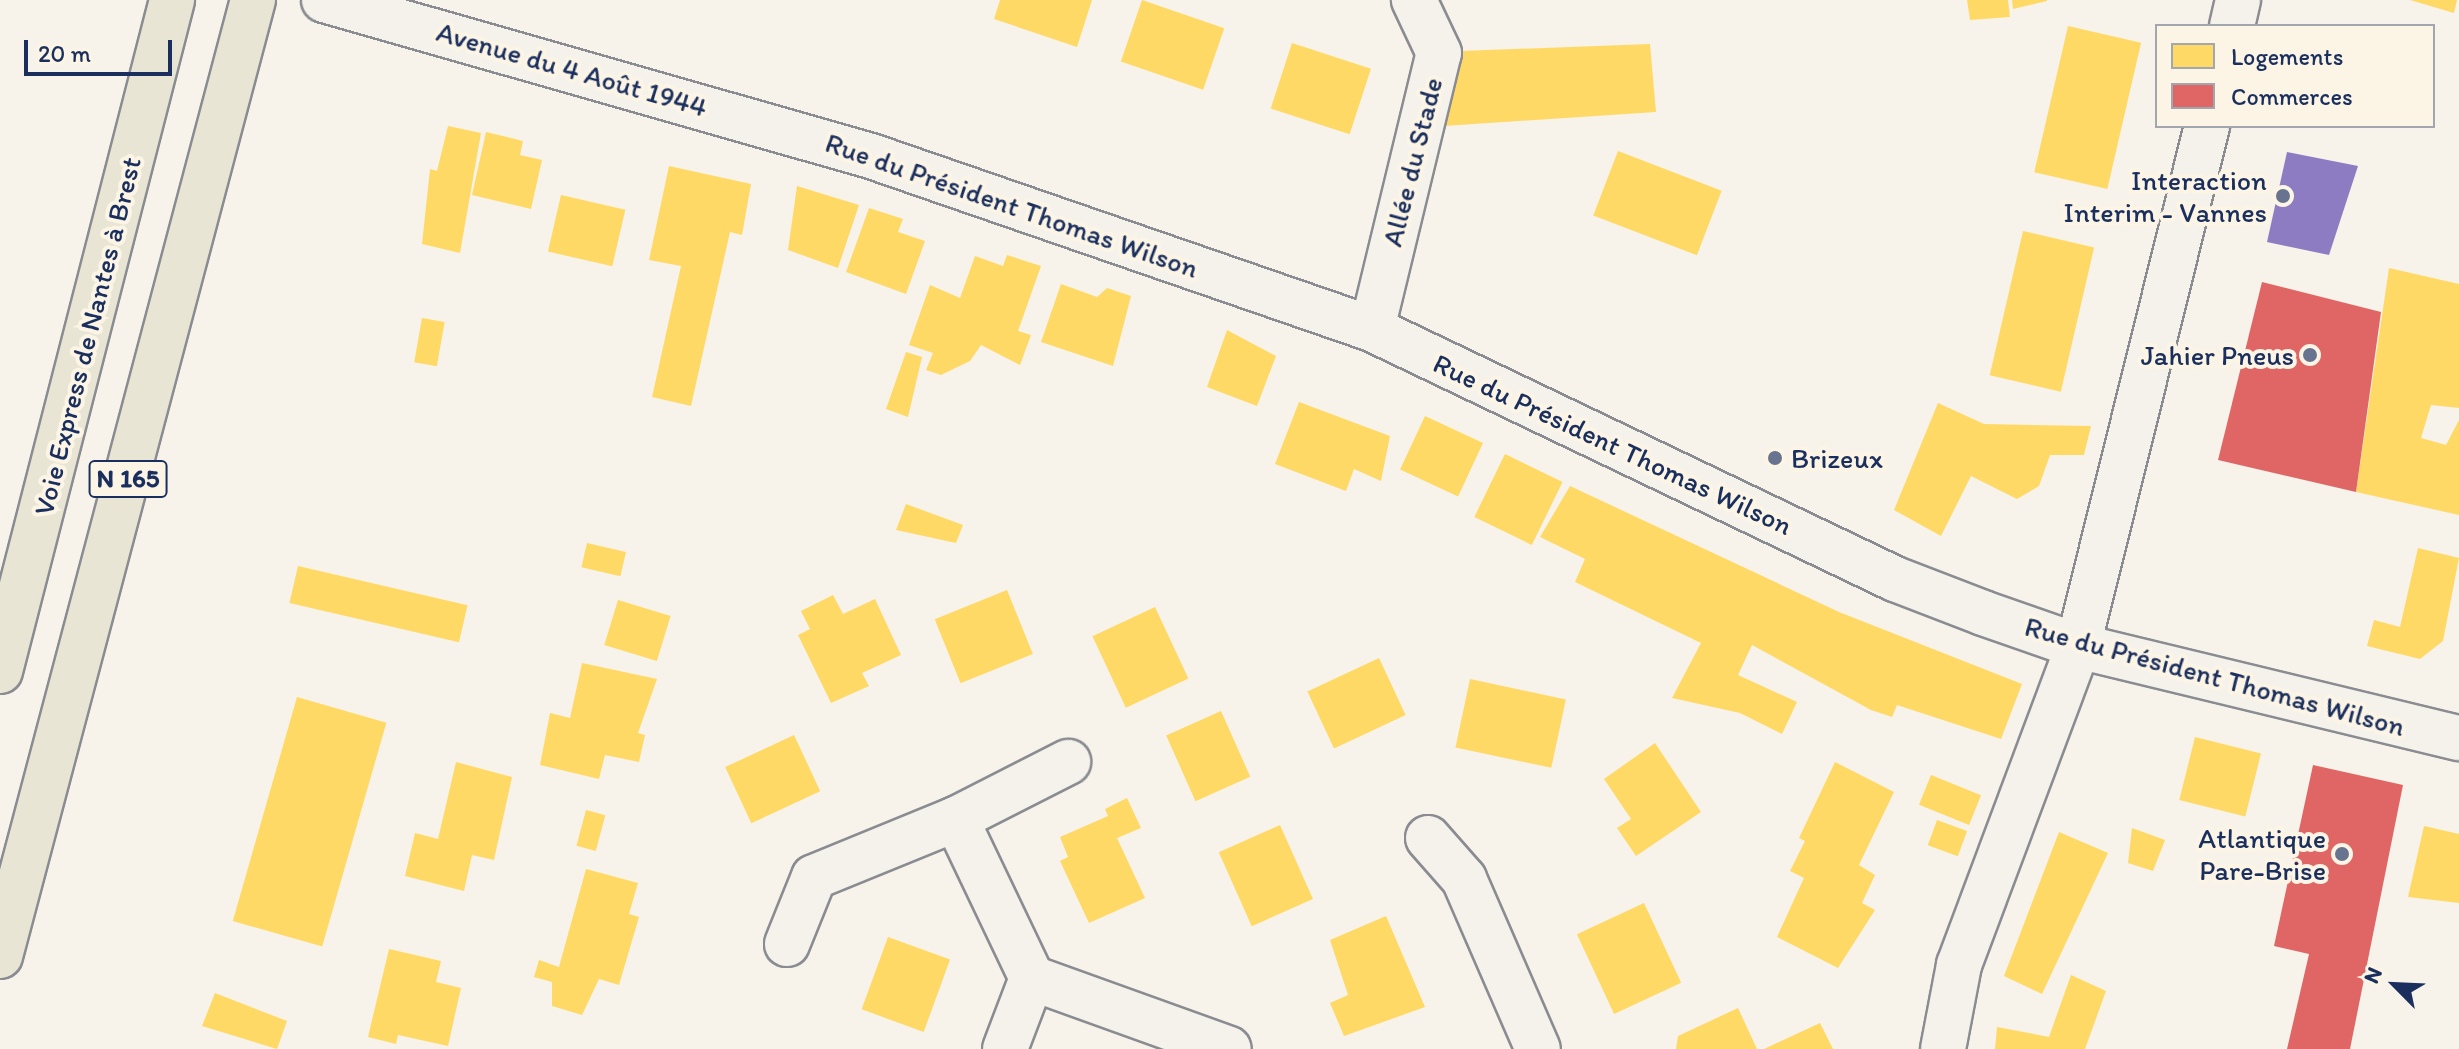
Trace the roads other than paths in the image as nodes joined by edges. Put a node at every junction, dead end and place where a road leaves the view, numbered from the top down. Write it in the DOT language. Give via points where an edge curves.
graph roads {
  1 [pos="172,0"];
  2 [pos="253,0"];
  3 [pos="1414,0"];
  4 [pos="2238,0"];
  5 [pos="344,5"];
  6 [pos="2232,24"];
  7 [pos="773,125"];
  8 [pos="2207,128"];
  9 [pos="1372,329"];
  10 [pos="2078,646"];
  11 [pos="0,671"];
  12 [pos="2457,726"];
  13 [pos="1068,762"];
  14 [pos="956,819"];
  15 [pos="1428,838"];
  16 [pos="787,944"];
  17 [pos="0,956"];
  18 [pos="1032,978"];
  19 [pos="1005,1049"];
  20 [pos="1229,1049"];
  21 [pos="1538,1049"];
  22 [pos="1943,1049"];
  1 -- 11 [label="highway, Voie Express de Nantes à Brest / N 165"];
  2 -- 17 [label="highway, N 165"];
  3 -- 9 [label="street, Allée du Stade" via="1439,53"];
  4 -- 6 [label="street"];
  5 -- 7 [label="street, Avenue du 4 Août 1944"];
  7 -- 9 [label="street, Rue du Président Thomas Wilson"];
  8 -- 10 [label="street"];
  9 -- 10 [label="street, Rue du Président Thomas Wilson" via="1895,579"];
  10 -- 12 [label="street, Rue du Président Thomas Wilson"];
  10 -- 22 [label="street" via="1959,965"];
  13 -- 14 [label="street"];
  14 -- 16 [label="street" via="814,877"];
  14 -- 18 [label="street"];
  15 -- 21 [label="street" via="1464,879"];
  18 -- 19 [label="street"];
  18 -- 20 [label="street"];
}
